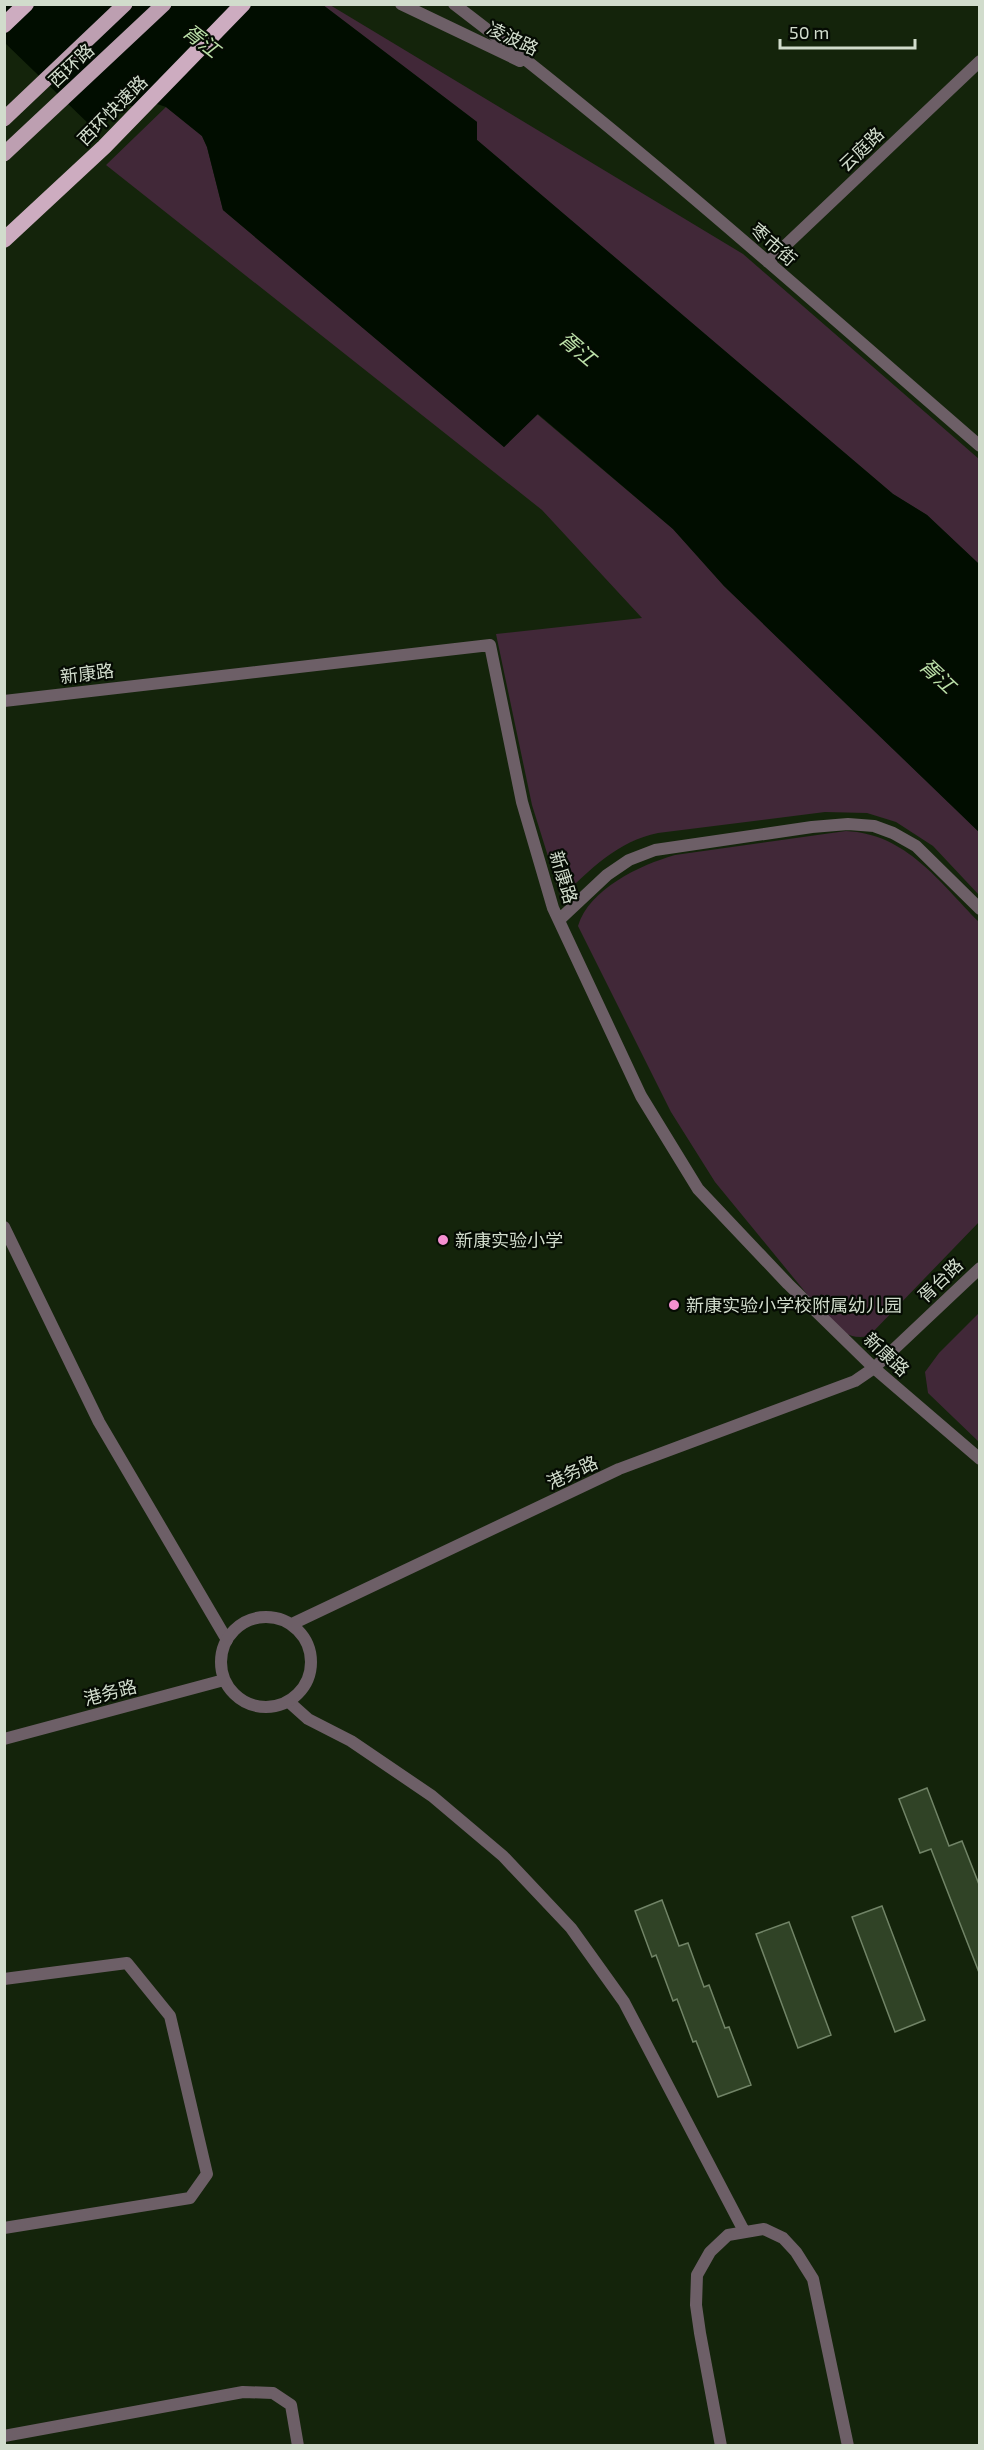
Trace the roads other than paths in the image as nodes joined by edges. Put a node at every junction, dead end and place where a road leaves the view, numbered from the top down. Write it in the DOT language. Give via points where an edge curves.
graph roads {
  1 [pos="26,4"];
  2 [pos="125,4"];
  3 [pos="164,4"];
  4 [pos="243,4"];
  5 [pos="401,4"];
  6 [pos="454,4"];
  7 [pos="4,25"];
  8 [pos="980,61"];
  9 [pos="542,72"];
  10 [pos="4,119"];
  11 [pos="6,152"];
  12 [pos="4,240"];
  13 [pos="768,262"];
  14 [pos="980,446"];
  15 [pos="4,701"];
  16 [pos="980,909"];
  17 [pos="559,920"];
  18 [pos="4,1227"];
  19 [pos="980,1268"];
  20 [pos="874,1368"];
  21 [pos="980,1459"];
  22 [pos="292,1624"];
  23 [pos="227,1640"];
  24 [pos="224,1680"];
  25 [pos="289,1702"];
  26 [pos="4,1739"];
  27 [pos="4,1978"];
  28 [pos="4,2228"];
  29 [pos="744,2231"];
  30 [pos="4,2436"];
  31 [pos="298,2445"];
  32 [pos="721,2445"];
  33 [pos="848,2445"];
  1 -- 7 [label="highway"];
  2 -- 10 [label="main road, 西环路"];
  3 -- 11 [label="main road, 西环路"];
  4 -- 12 [label="highway, 西环快速路" via="104,147"];
  5 -- 9 [label="street, 凌波路"];
  6 -- 9 [label="street, 凌波路"];
  8 -- 13 [label="street, 云庭路"];
  9 -- 13 [label="street, 枣市街"];
  13 -- 14 [label="street, 枣市街"];
  15 -- 17 [label="street, 新康路" via="490,645 522,802"];
  16 -- 17 [label="street" via="916,846 874,826 848,824 655,850 629,860 607,875"];
  17 -- 20 [label="street, 新康路" via="641,1096 698,1189"];
  18 -- 23 [label="street" via="99,1422"];
  19 -- 20 [label="street, 胥台路"];
  20 -- 21 [label="street, 新康路"];
  20 -- 22 [label="street, 港务路" via="855,1381 619,1469"];
  22 -- 23 [label="street" via="271,1617 249,1620"];
  22 -- 25 [label="street" via="310,1648 312,1664 309,1679"];
  23 -- 24 [label="street" via="221,1666"];
  24 -- 25 [label="street" via="232,1693 245,1702 267,1707"];
  24 -- 26 [label="street, 港务路"];
  25 -- 29 [label="street" via="308,1719 351,1741 432,1797 503,1856 571,1928 624,2002"];
  27 -- 28 [label="street" via="127,1963 170,2016 207,2174 190,2198"];
  29 -- 32 [label="street" via="728,2235 710,2252 697,2275 696,2305"];
  29 -- 33 [label="street" via="764,2229 783,2238 813,2279"];
  30 -- 31 [label="street" via="243,2392 273,2393 291,2405"];
}
